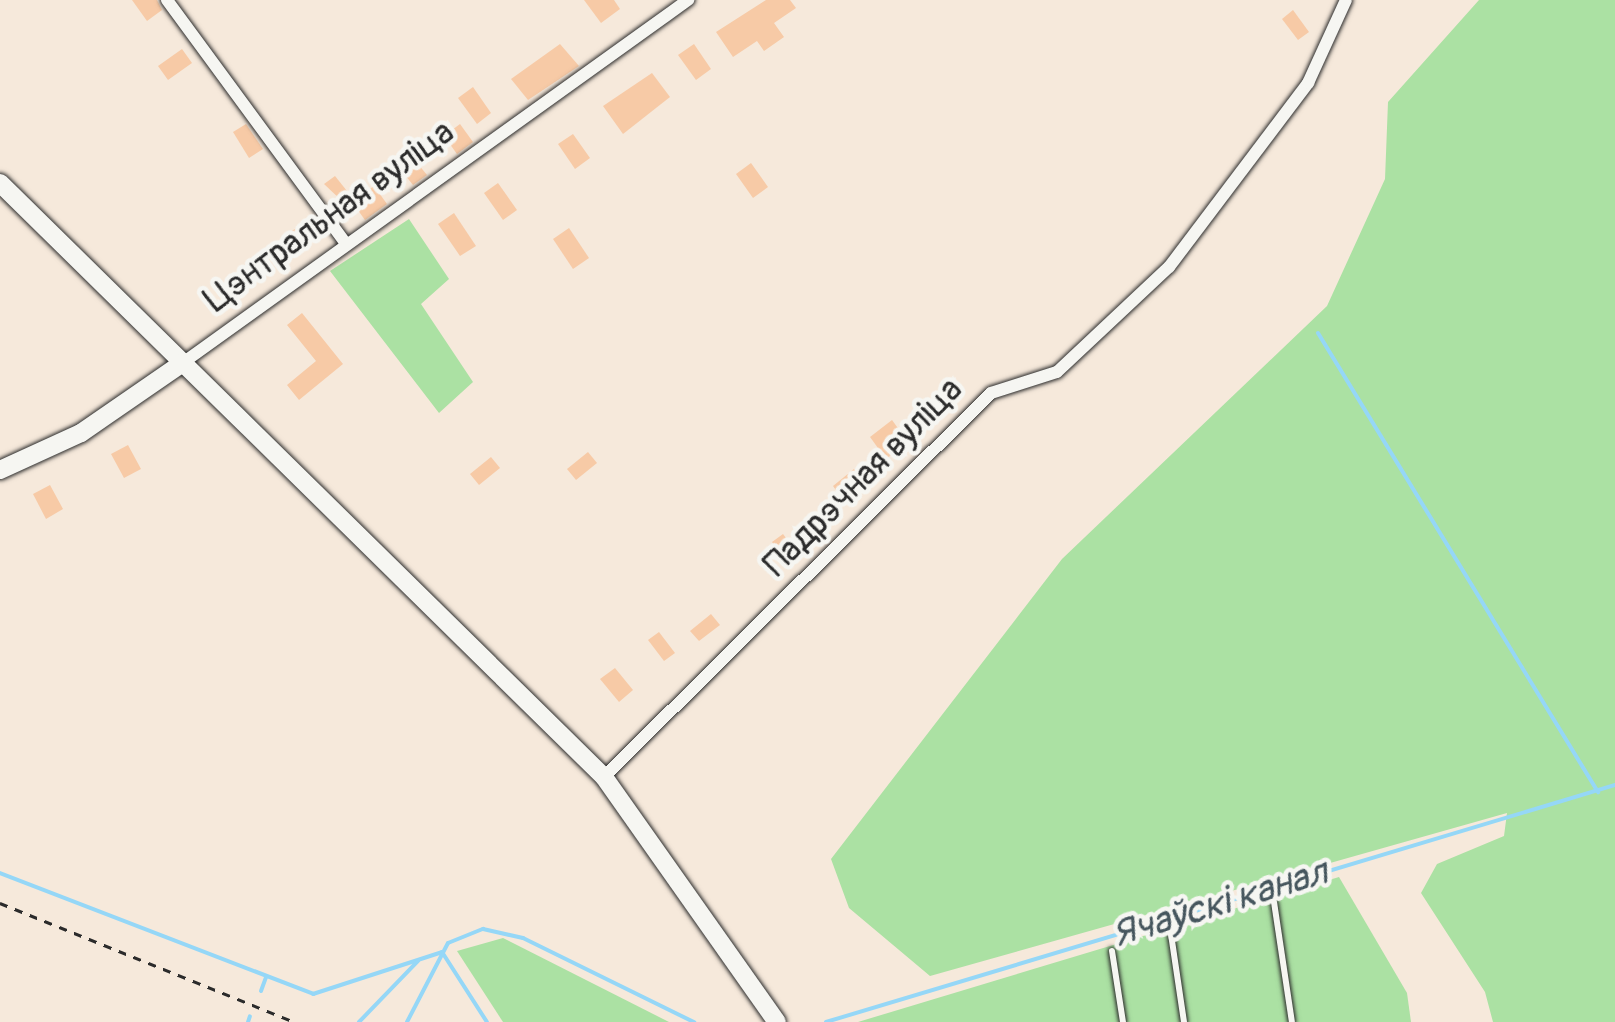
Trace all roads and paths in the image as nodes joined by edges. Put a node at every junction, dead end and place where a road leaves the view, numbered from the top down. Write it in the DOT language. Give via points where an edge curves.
graph roads {
  1 [pos="188,0"];
  2 [pos="688,0"];
  3 [pos="1346,0"];
  4 [pos="172,6"];
  5 [pos="0,183"];
  6 [pos="346,244"];
  7 [pos="184,362"];
  8 [pos="0,470"];
  9 [pos="604,777"];
  10 [pos="1274,902"];
  11 [pos="0,903"];
  12 [pos="1171,934"];
  13 [pos="1112,951"];
  14 [pos="294,1022"];
  15 [pos="778,1022"];
  16 [pos="1124,1022"];
  17 [pos="1184,1022"];
  18 [pos="1292,1022"];
  1 -- 4 [label="street"];
  2 -- 6 [label="street, Цэнтральная вуліца"];
  3 -- 9 [label="street, Падрэчная вуліца" via="1308,83 1169,267 1057,372 991,393"];
  4 -- 6 [label="street"];
  5 -- 7 [label="main road"];
  6 -- 7 [label="street, Цэнтральная вуліца"];
  7 -- 8 [label="main road, Цэнтральная вуліца" via="81,433"];
  7 -- 9 [label="main road"];
  9 -- 15 [label="main road"];
  10 -- 18 [label="lane"];
  11 -- 14 [label="path"];
  12 -- 17 [label="lane"];
  13 -- 16 [label="lane"];
}
